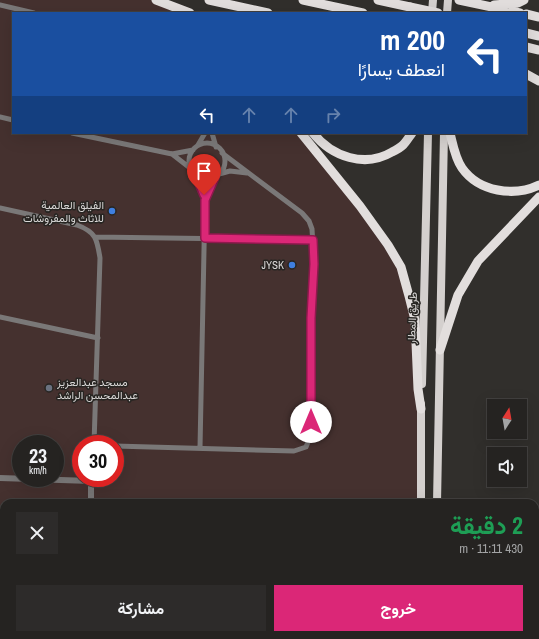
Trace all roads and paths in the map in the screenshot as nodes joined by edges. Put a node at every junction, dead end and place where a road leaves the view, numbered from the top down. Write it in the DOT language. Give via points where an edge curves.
graph roads {
  1 [pos="156,0"];
  2 [pos="209,0"];
  3 [pos="303,0"];
  4 [pos="378,0"];
  5 [pos="432,0"];
  6 [pos="448,0"];
  7 [pos="459,0"];
  8 [pos="524,0"];
  9 [pos="481,5"];
  10 [pos="0,6"];
  11 [pos="29,12"];
  12 [pos="187,12"];
  13 [pos="263,12"];
  14 [pos="358,12"];
  15 [pos="432,12"];
  16 [pos="433,12"];
  17 [pos="447,12"];
  18 [pos="515,12"];
  19 [pos="527,14"];
  20 [pos="539,17"];
  21 [pos="527,33"];
  22 [pos="539,36"];
  23 [pos="527,47"];
  24 [pos="539,50"];
  25 [pos="527,70"];
  26 [pos="539,73"];
  27 [pos="527,75"];
  28 [pos="539,81"];
  29 [pos="0,117"];
  30 [pos="12,120"];
  31 [pos="77,134"];
  32 [pos="204,134"];
  33 [pos="212,134"];
  34 [pos="302,134"];
  35 [pos="314,134"];
  36 [pos="411,134"];
  37 [pos="428,134"];
  38 [pos="444,134"];
  39 [pos="450,134"];
  40 [pos="198,146"];
  41 [pos="216,146"];
  42 [pos="193,150"];
  43 [pos="222,153"];
  44 [pos="172,154"];
  45 [pos="190,169"];
  46 [pos="248,173"];
  47 [pos="217,175"];
  48 [pos="196,176"];
  49 [pos="539,185"];
  50 [pos="539,197"];
  51 [pos="205,200"];
  52 [pos="0,208"];
  53 [pos="95,237"];
  54 [pos="205,238"];
  55 [pos="313,240"];
  56 [pos="0,317"];
  57 [pos="98,338"];
  58 [pos="440,350"];
  59 [pos="421,409"];
  60 [pos="94,435"];
  61 [pos="124,446"];
  62 [pos="200,448"];
  63 [pos="0,478"];
  64 [pos="72,480"];
  65 [pos="91,487"];
  66 [pos="91,499"];
  67 [pos="421,499"];
  68 [pos="437,499"];
  1 -- 12 [label="highway"];
  2 -- 13 [label="highway"];
  3 -- 14 [label="highway"];
  4 -- 16 [label="highway, bridge"];
  5 -- 15 [label="highway"];
  6 -- 17 [label="highway"];
  7 -- 9 [label="highway"];
  8 -- 9 [label="highway"];
  9 -- 18 [label="highway"];
  10 -- 11 [label="street"];
  19 -- 20 [label="highway"];
  21 -- 22 [label="highway"];
  23 -- 24 [label="highway"];
  25 -- 26 [label="highway"];
  27 -- 28 [label="highway"];
  29 -- 30 [label="street"];
  31 -- 44 [label="street"];
  32 -- 40 [label="street"];
  33 -- 41 [label="street"];
  34 -- 59 [label="highway" via="360,206 401,267 415,320"];
  35 -- 36 [label="highway" via="322,144 334,152 362,160 375,159 403,146"];
  37 -- 59 [label="highway, طريق المطار"];
  38 -- 58 [label="highway"];
  39 -- 49 [label="highway" via="455,154 471,179 493,190 506,192 519,192"];
  40 -- 41 [label="street"];
  40 -- 42 [label="street"];
  41 -- 43 [label="street"];
  42 -- 44 [label="street"];
  42 -- 45 [label="street" via="189,159"];
  43 -- 46 [label="street"];
  43 -- 47 [label="street" via="224,162 222,170"];
  44 -- 45 [label="street"];
  45 -- 48 [label="street"];
  46 -- 47 [label="street" via="236,171"];
  46 -- 55 [label="street" via="302,213 312,229"];
  47 -- 48 [label="street" via="204,179"];
  47 -- 51 [label="street"];
  48 -- 51 [label="street"];
  50 -- 58 [label="highway" via="478,261 458,295"];
  51 -- 54 [label="street"];
  52 -- 53 [label="street" via="77,225 86,228"];
  53 -- 54 [label="street"];
  53 -- 57 [label="street" via="100,258"];
  54 -- 55 [label="street"];
  54 -- 62 [label="street"];
  55 -- 62 [label="street" via="311,422 306,447 294,451"];
  56 -- 57 [label="street"];
  57 -- 60 [label="street"];
  58 -- 68 [label="highway"];
  59 -- 67 [label="highway, طريق المطار"];
  61 -- 62 [label="street"];
  63 -- 64 [label="street"];
  65 -- 66 [label="street"];
}
